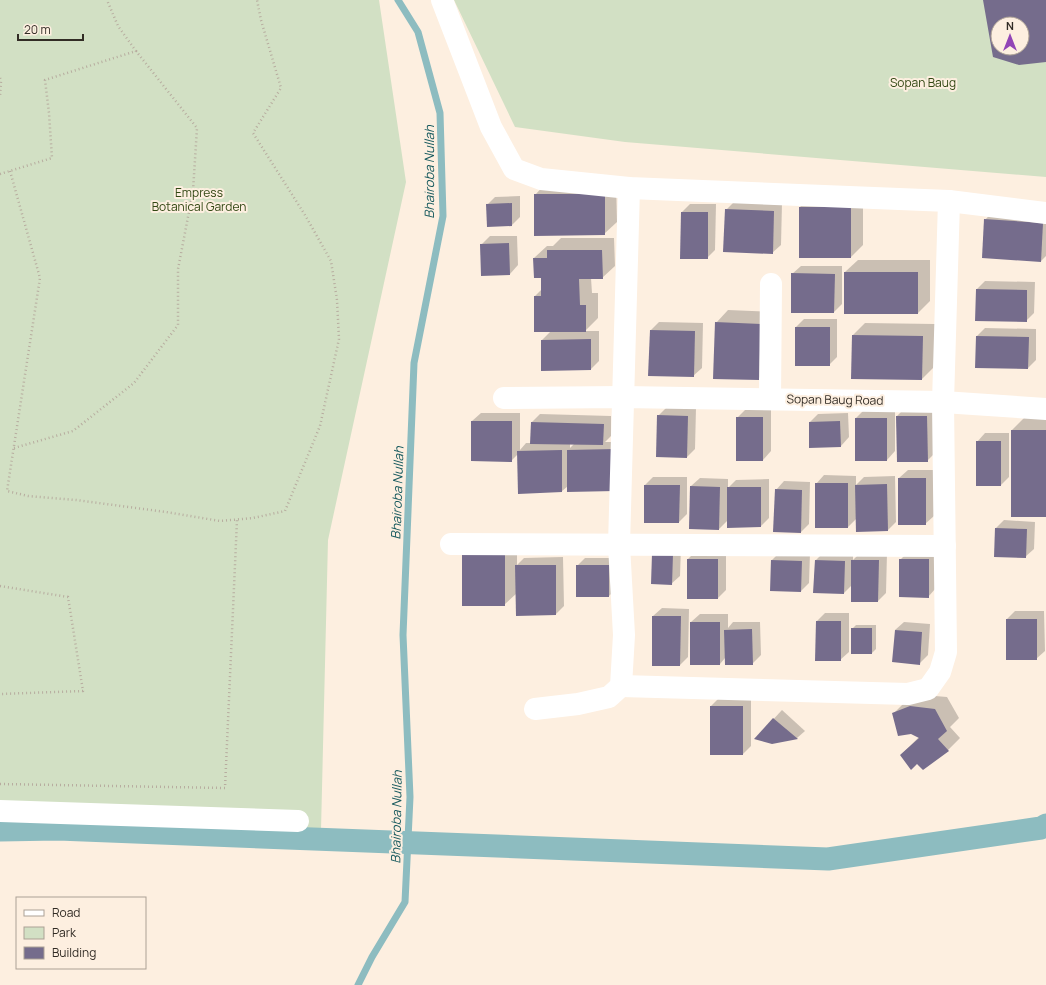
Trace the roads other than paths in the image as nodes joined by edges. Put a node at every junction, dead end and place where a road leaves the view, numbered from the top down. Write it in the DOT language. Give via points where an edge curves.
graph roads {
  1 [pos="442,0"];
  2 [pos="629,188"];
  3 [pos="949,201"];
  4 [pos="1046,213"];
  5 [pos="771,284"];
  6 [pos="623,397"];
  7 [pos="504,398"];
  8 [pos="770,399"];
  9 [pos="944,402"];
  10 [pos="1046,409"];
  11 [pos="451,544"];
  12 [pos="619,545"];
  13 [pos="945,546"];
  14 [pos="621,686"];
  15 [pos="535,709"];
  16 [pos="0,811"];
  17 [pos="298,821"];
  1 -- 2 [label="street" via="491,127 514,169 541,180"];
  2 -- 3 [label="street"];
  2 -- 6 [label="street"];
  3 -- 4 [label="street"];
  3 -- 9 [label="street"];
  5 -- 8 [label="street"];
  6 -- 7 [label="street, Sopan Baug Road"];
  6 -- 8 [label="street, Sopan Baug Road"];
  6 -- 12 [label="street"];
  8 -- 9 [label="street, Sopan Baug Road"];
  9 -- 10 [label="street, Sopan Baug Road"];
  9 -- 13 [label="street"];
  11 -- 12 [label="street"];
  12 -- 13 [label="street"];
  12 -- 14 [label="street" via="624,634"];
  13 -- 14 [label="street" via="946,652 940,672 928,689 908,694"];
  14 -- 15 [label="street" via="609,697"];
  16 -- 17 [label="street"];
}
